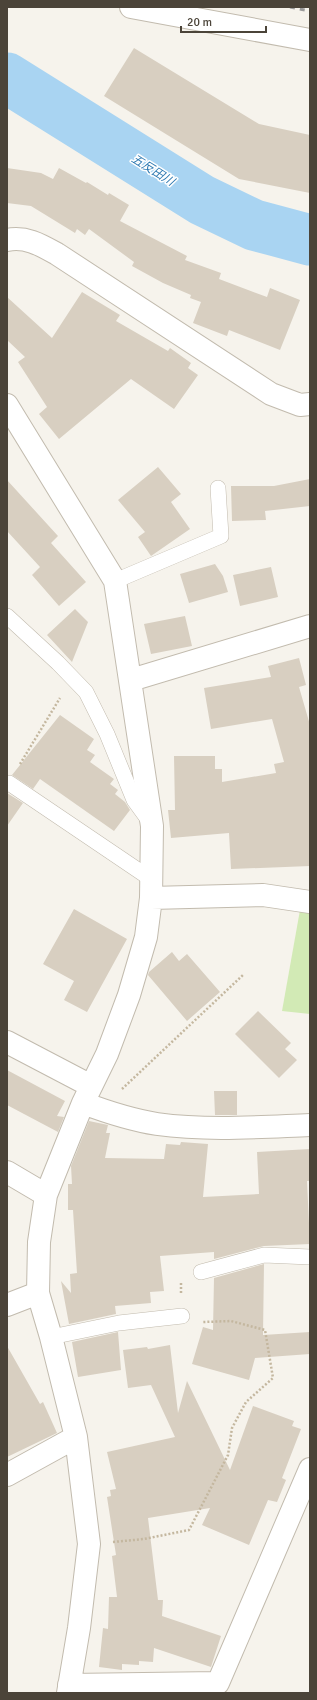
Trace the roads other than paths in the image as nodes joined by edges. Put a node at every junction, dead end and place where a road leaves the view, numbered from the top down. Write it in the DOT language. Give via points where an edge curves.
graph roads {
  1 [pos="131,7"];
  2 [pos="310,40"];
  3 [pos="7,240"];
  4 [pos="310,404"];
  5 [pos="7,405"];
  6 [pos="218,488"];
  7 [pos="115,581"];
  8 [pos="7,616"];
  9 [pos="310,626"];
  10 [pos="131,680"];
  11 [pos="9,782"];
  12 [pos="152,826"];
  13 [pos="151,888"];
  14 [pos="310,902"];
  15 [pos="7,1042"];
  16 [pos="91,1100"];
  17 [pos="310,1126"];
  18 [pos="7,1172"];
  19 [pos="46,1195"];
  20 [pos="310,1257"];
  21 [pos="201,1272"];
  22 [pos="38,1293"];
  23 [pos="7,1305"];
  24 [pos="182,1316"];
  25 [pos="51,1337"];
  26 [pos="76,1437"];
  27 [pos="310,1469"];
  28 [pos="7,1475"];
  29 [pos="69,1689"];
  1 -- 2 [label="street"];
  3 -- 4 [label="street" via="15,238 35,241 271,394 300,405"];
  5 -- 7 [label="street"];
  6 -- 7 [label="lane" via="221,536"];
  7 -- 10 [label="street"];
  8 -- 12 [label="lane" via="86,692 107,734 134,800"];
  9 -- 10 [label="street"];
  10 -- 12 [label="street"];
  11 -- 13 [label="lane"];
  12 -- 13 [label="street"];
  13 -- 14 [label="street" via="263,895"];
  13 -- 16 [label="street" via="146,937 129,995"];
  15 -- 16 [label="street"];
  16 -- 17 [label="street" via="156,1124 215,1128"];
  16 -- 19 [label="street"];
  18 -- 19 [label="street"];
  19 -- 22 [label="street" via="39,1242"];
  20 -- 21 [label="lane" via="264,1254"];
  22 -- 23 [label="street"];
  22 -- 25 [label="street"];
  24 -- 25 [label="lane" via="119,1323"];
  25 -- 26 [label="street"];
  26 -- 28 [label="street"];
  26 -- 29 [label="street" via="89,1544 80,1628"];
  27 -- 29 [label="street" via="218,1683"];
}
